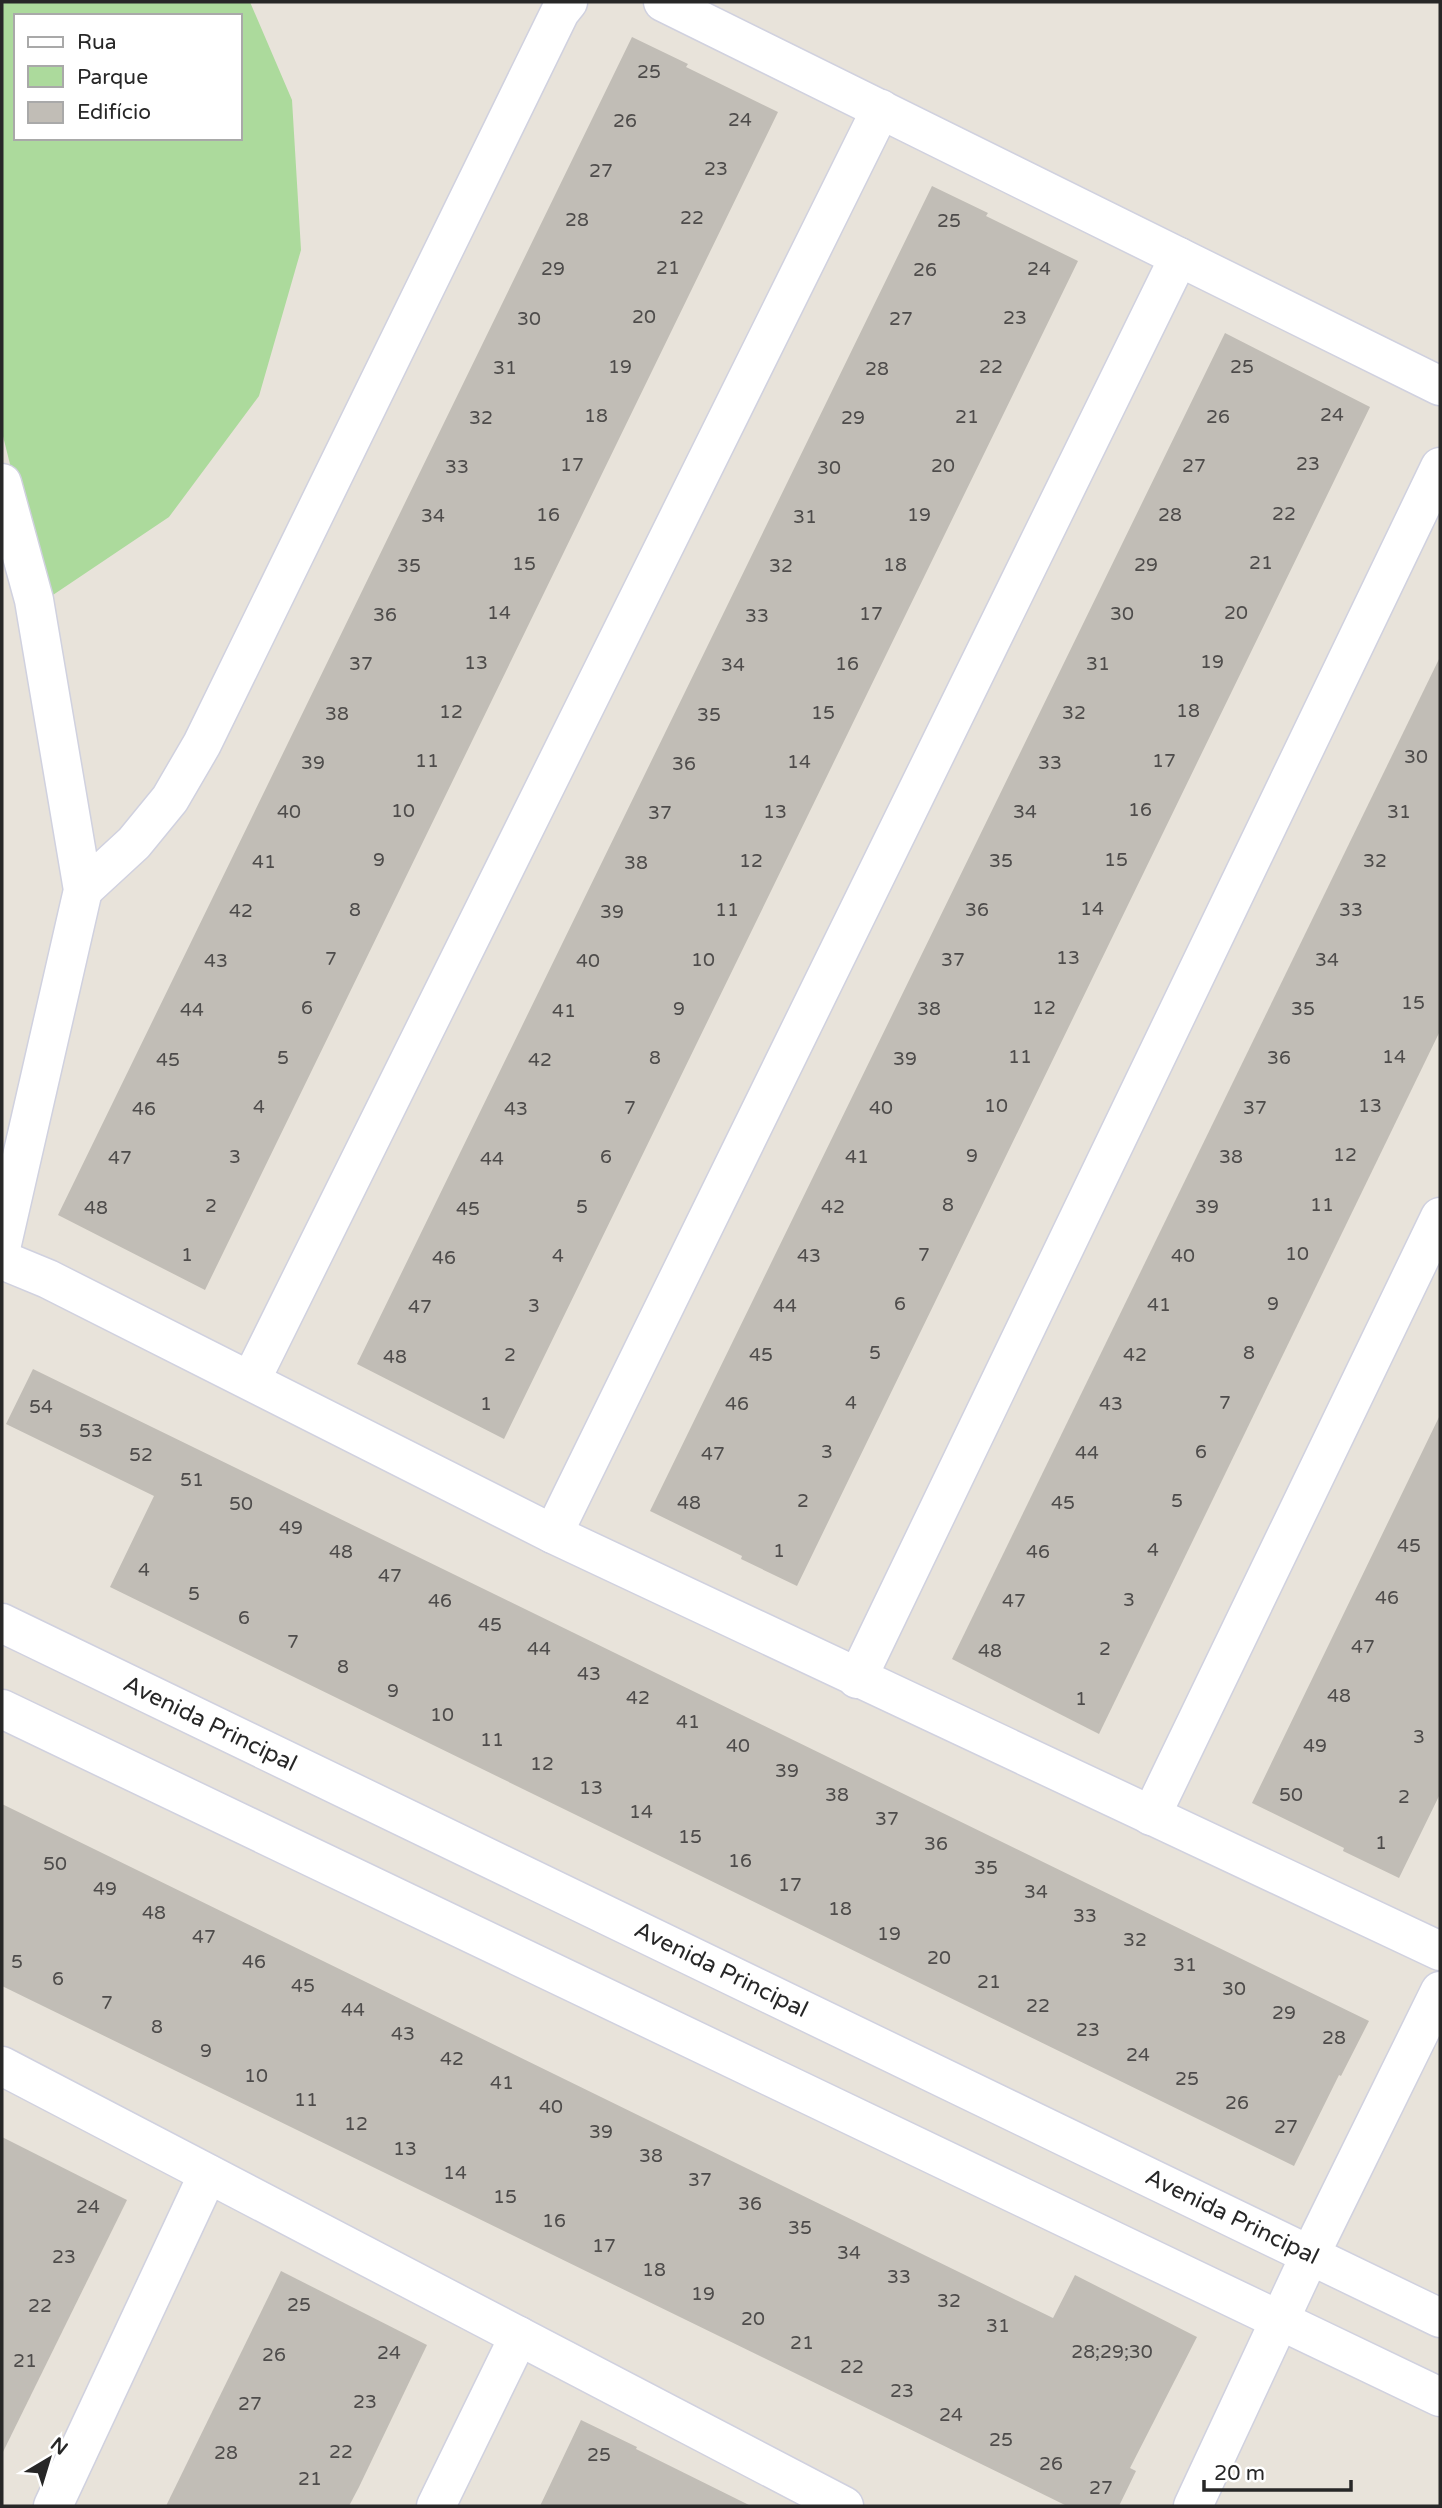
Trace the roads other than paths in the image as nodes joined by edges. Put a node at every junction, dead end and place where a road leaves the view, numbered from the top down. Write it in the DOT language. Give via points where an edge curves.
graph roads {
  1 [pos="568,2"];
  2 [pos="663,2"];
  3 [pos="881,109"];
  4 [pos="1179,257"];
  5 [pos="1440,386"];
  6 [pos="1440,467"];
  7 [pos="2,483"];
  8 [pos="83,890"];
  9 [pos="1440,1217"];
  10 [pos="2,1244"];
  11 [pos="2,1260"];
  12 [pos="251,1380"];
  13 [pos="553,1534"];
  14 [pos="2,1623"];
  15 [pos="857,1679"];
  16 [pos="2,1709"];
  17 [pos="1151,1816"];
  18 [pos="1440,1951"];
  19 [pos="1440,1992"];
  20 [pos="2,2066"];
  21 [pos="208,2174"];
  22 [pos="1310,2255"];
  23 [pos="1440,2318"];
  24 [pos="1280,2319"];
  25 [pos="519,2336"];
  26 [pos="1440,2397"];
  27 [pos="830,2503"];
  28 [pos="53,2506"];
  29 [pos="436,2506"];
  30 [pos="1193,2506"];
  1 -- 8 [label="street" via="202,744 170,799 134,844"];
  2 -- 3 [label="street"];
  3 -- 4 [label="street"];
  3 -- 12 [label="street"];
  4 -- 5 [label="street"];
  4 -- 13 [label="street"];
  6 -- 15 [label="street"];
  7 -- 8 [label="street" via="34,600"];
  8 -- 10 [label="street"];
  9 -- 17 [label="street"];
  11 -- 12 [label="street"];
  12 -- 13 [label="street"];
  13 -- 15 [label="street"];
  14 -- 22 [label="street, Avenida Principal"];
  15 -- 17 [label="street"];
  16 -- 24 [label="street"];
  17 -- 18 [label="street"];
  19 -- 22 [label="street"];
  20 -- 21 [label="street"];
  21 -- 25 [label="street"];
  21 -- 28 [label="street"];
  22 -- 23 [label="street, Avenida Principal"];
  22 -- 24 [label="street"];
  24 -- 26 [label="street"];
  24 -- 30 [label="street"];
  25 -- 27 [label="street"];
  25 -- 29 [label="street"];
}
